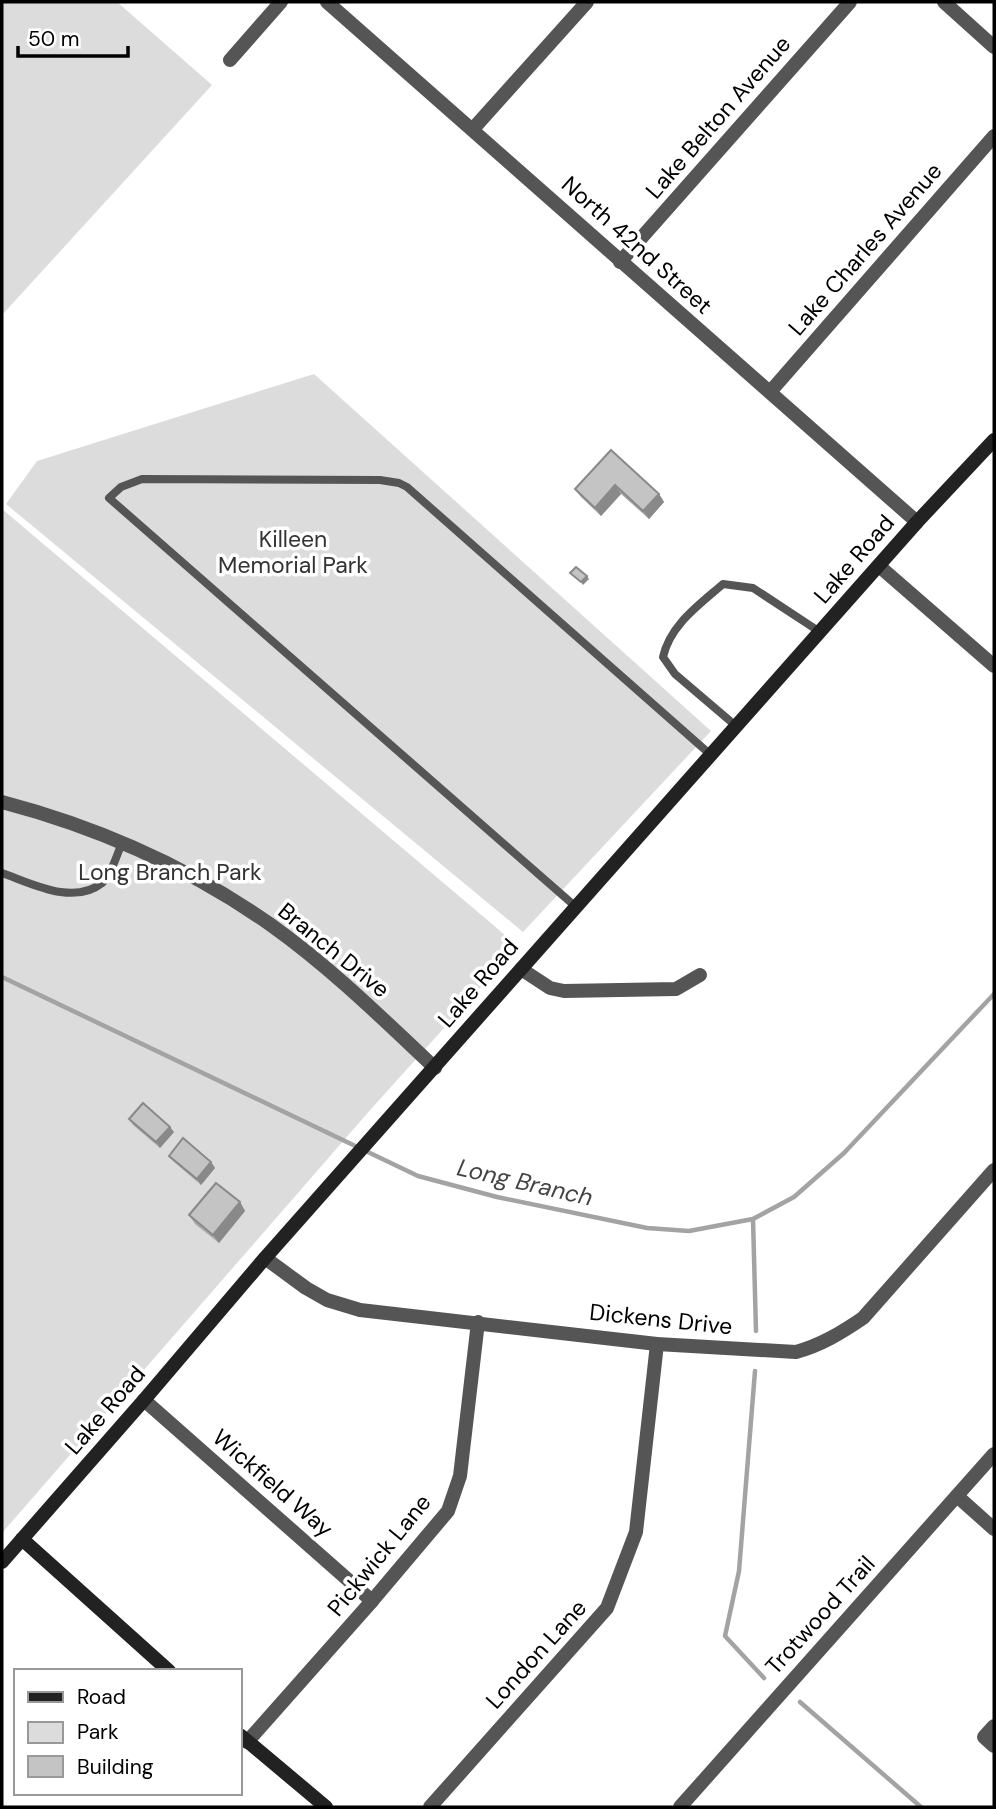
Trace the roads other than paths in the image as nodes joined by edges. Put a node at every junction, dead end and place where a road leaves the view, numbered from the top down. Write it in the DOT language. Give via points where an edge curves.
graph roads {
  1 [pos="281,2"];
  2 [pos="327,2"];
  3 [pos="587,2"];
  4 [pos="850,2"];
  5 [pos="944,2"];
  6 [pos="994,47"];
  7 [pos="230,60"];
  8 [pos="473,129"];
  9 [pos="994,136"];
  10 [pos="621,262"];
  11 [pos="770,392"];
  12 [pos="994,440"];
  13 [pos="917,522"];
  14 [pos="879,566"];
  15 [pos="820,632"];
  16 [pos="994,666"];
  17 [pos="736,726"];
  18 [pos="712,756"];
  19 [pos="2,802"];
  20 [pos="121,844"];
  21 [pos="2,873"];
  22 [pos="576,907"];
  23 [pos="521,969"];
  24 [pos="699,975"];
  25 [pos="435,1068"];
  26 [pos="994,1170"];
  27 [pos="265,1258"];
  28 [pos="478,1322"];
  29 [pos="657,1344"];
  30 [pos="144,1400"];
  31 [pos="994,1454"];
  32 [pos="957,1496"];
  33 [pos="994,1529"];
  34 [pos="22,1539"];
  35 [pos="2,1562"];
  36 [pos="372,1601"];
  37 [pos="167,1669"];
  38 [pos="994,1726"];
  39 [pos="244,1738"];
  40 [pos="989,1741"];
  41 [pos="326,1807"];
  42 [pos="430,1807"];
  43 [pos="680,1807"];
  1 -- 7 [label="street"];
  2 -- 8 [label="street, North 42nd Street"];
  3 -- 8 [label="street"];
  4 -- 10 [label="street, Lake Belton Avenue"];
  5 -- 6 [label="street"];
  8 -- 10 [label="street, North 42nd Street"];
  9 -- 11 [label="street, Lake Charles Avenue"];
  10 -- 11 [label="street, North 42nd Street"];
  11 -- 13 [label="street, North 42nd Street"];
  12 -- 13 [label="street, Lake Road"];
  13 -- 14 [label="street, Lake Road"];
  14 -- 15 [label="street, Lake Road"];
  14 -- 16 [label="street"];
  15 -- 17 [label="street, Lake Road"];
  15 -- 17 [label="lane" via="753,588 735,585 723,584 685,618 666,641 663,657 675,674"];
  17 -- 18 [label="street, Lake Road"];
  18 -- 22 [label="street, Lake Road"];
  18 -- 22 [label="lane" via="399,483 142,479 121,487 109,498"];
  19 -- 20 [label="street, Branch Drive" via="75,824"];
  20 -- 21 [label="lane" via="104,882 84,892 60,893"];
  20 -- 25 [label="street, Branch Drive" via="198,879 271,925 334,975"];
  22 -- 23 [label="street, Lake Road"];
  23 -- 24 [label="street" via="550,988 564,990 676,989"];
  23 -- 25 [label="street, Lake Road"];
  25 -- 27 [label="street, Lake Road"];
  26 -- 29 [label="street, Dickens Drive" via="863,1318 814,1347 796,1352"];
  27 -- 28 [label="street, Dickens Drive" via="327,1300 360,1310"];
  27 -- 30 [label="street, Lake Road"];
  28 -- 29 [label="street, Dickens Drive"];
  28 -- 36 [label="street, Pickwick Lane" via="460,1476 448,1511"];
  29 -- 42 [label="street, London Lane" via="636,1532 607,1608"];
  30 -- 34 [label="street, Lake Road"];
  30 -- 36 [label="street, Wickfield Way"];
  31 -- 32 [label="street, Trotwood Trail"];
  32 -- 33 [label="street"];
  32 -- 43 [label="street, Trotwood Trail"];
  34 -- 35 [label="street, Lake Road"];
  34 -- 37 [label="street"];
  36 -- 39 [label="street, Pickwick Lane"];
  38 -- 40 [label="street"];
  39 -- 41 [label="street"];
}
